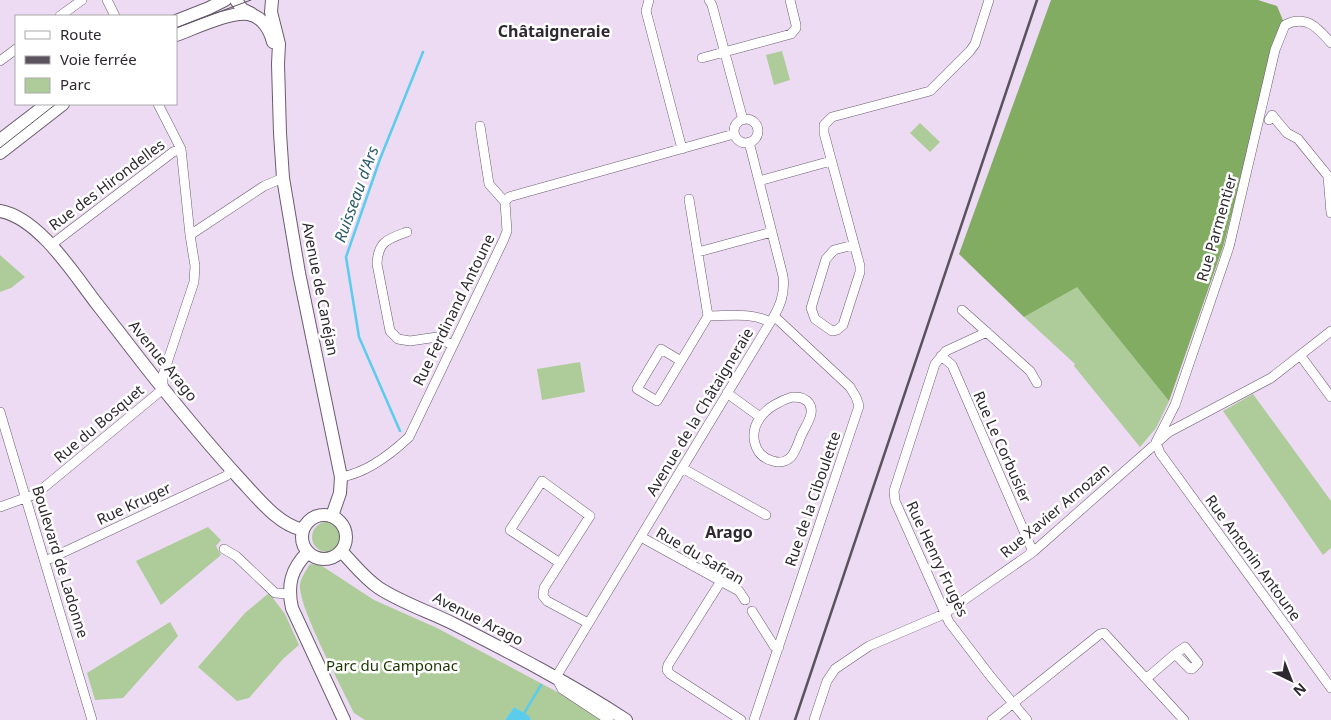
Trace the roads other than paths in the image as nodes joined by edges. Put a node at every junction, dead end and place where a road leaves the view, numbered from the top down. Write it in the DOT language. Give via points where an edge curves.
graph roads {
  1 [pos="82,0"];
  2 [pos="107,0"];
  3 [pos="225,0"];
  4 [pos="236,0"];
  5 [pos="272,0"];
  6 [pos="649,0"];
  7 [pos="709,0"];
  8 [pos="790,0"];
  9 [pos="989,0"];
  10 [pos="250,14"];
  11 [pos="61,15"];
  12 [pos="114,15"];
  13 [pos="178,20"];
  14 [pos="178,34"];
  15 [pos="1331,43"];
  16 [pos="15,50"];
  17 [pos="724,52"];
  18 [pos="702,58"];
  19 [pos="0,61"];
  20 [pos="278,64"];
  21 [pos="46,105"];
  22 [pos="62,105"];
  23 [pos="158,105"];
  24 [pos="743,120"];
  25 [pos="1269,120"];
  26 [pos="480,126"];
  27 [pos="734,134"];
  28 [pos="0,140"];
  29 [pos="749,142"];
  30 [pos="180,149"];
  31 [pos="682,149"];
  32 [pos="0,154"];
  33 [pos="831,161"];
  34 [pos="283,178"];
  35 [pos="759,181"];
  36 [pos="688,198"];
  37 [pos="505,202"];
  38 [pos="0,211"];
  39 [pos="1331,213"];
  40 [pos="407,232"];
  41 [pos="772,232"];
  42 [pos="190,235"];
  43 [pos="50,245"];
  44 [pos="854,245"];
  45 [pos="698,252"];
  46 [pos="962,310"];
  47 [pos="708,316"];
  48 [pos="772,319"];
  49 [pos="1331,331"];
  50 [pos="987,332"];
  51 [pos="452,345"];
  52 [pos="1300,355"];
  53 [pos="941,356"];
  54 [pos="681,361"];
  55 [pos="1037,383"];
  56 [pos="163,389"];
  57 [pos="727,393"];
  58 [pos="1331,397"];
  59 [pos="0,412"];
  60 [pos="760,417"];
  61 [pos="1156,442"];
  62 [pos="682,468"];
  63 [pos="233,470"];
  64 [pos="341,477"];
  65 [pos="26,499"];
  66 [pos="0,507"];
  67 [pos="766,515"];
  68 [pos="332,516"];
  69 [pos="303,530"];
  70 [pos="641,536"];
  71 [pos="224,549"];
  72 [pos="341,551"];
  73 [pos="308,552"];
  74 [pos="1033,552"];
  75 [pos="45,561"];
  76 [pos="560,563"];
  77 [pos="721,581"];
  78 [pos="289,594"];
  79 [pos="745,600"];
  80 [pos="752,611"];
  81 [pos="944,614"];
  82 [pos="588,623"];
  83 [pos="778,647"];
  84 [pos="1176,654"];
  85 [pos="556,677"];
  86 [pos="1147,678"];
  87 [pos="1331,688"];
  88 [pos="1013,704"];
  89 [pos="92,720"];
  90 [pos="344,720"];
  91 [pos="609,720"];
  92 [pos="626,720"];
  93 [pos="741,720"];
  94 [pos="754,720"];
  95 [pos="814,720"];
  96 [pos="992,720"];
  97 [pos="1027,720"];
  98 [pos="1184,720"];
  1 -- 11 [label="street"];
  2 -- 12 [label="street"];
  3 -- 13 [label="main road"];
  4 -- 10 [label="main road, Avenue de Canéjan"];
  5 -- 10 [label="main road, Avenue de Canéjan" via="266,10"];
  5 -- 20 [label="main road, Avenue de Canéjan" via="271,12 279,44"];
  6 -- 31 [label="street" via="646,11"];
  7 -- 17 [label="street"];
  8 -- 17 [label="street" via="796,25 794,32"];
  9 -- 33 [label="street" via="975,44 930,91 828,120 824,133"];
  10 -- 14 [label="main road" via="232,16"];
  10 -- 20 [label="main road, Avenue de Canéjan" via="260,19 268,29"];
  15 -- 61 [label="street, Rue Parmentier" via="1317,27 1293,21 1285,25 1274,50 1228,247 1175,405"];
  16 -- 19 [label="street"];
  17 -- 18 [label="street"];
  17 -- 24 [label="street"];
  20 -- 34 [label="main road, Avenue de Canéjan"];
  21 -- 28 [label="main road"];
  22 -- 32 [label="main road"];
  23 -- 30 [label="street"];
  24 -- 27 [label="street" via="736,125"];
  24 -- 29 [label="street" via="750,120 757,128 757,135"];
  25 -- 39 [label="street" via="1272,115 1287,133 1298,139 1328,176"];
  26 -- 37 [label="street" via="489,184"];
  27 -- 29 [label="street" via="740,142"];
  27 -- 31 [label="street"];
  29 -- 35 [label="street, Avenue de la Châtaigneraie"];
  30 -- 42 [label="street"];
  30 -- 43 [label="street, Rue des Hirondelles"];
  31 -- 37 [label="street" via="515,194"];
  33 -- 35 [label="street"];
  33 -- 44 [label="street"];
  34 -- 42 [label="street" via="264,186"];
  34 -- 64 [label="main road, Avenue de Canéjan"];
  35 -- 41 [label="street, Avenue de la Châtaigneraie"];
  36 -- 45 [label="street"];
  37 -- 51 [label="street, Rue Ferdinand Antoune" via="507,231"];
  38 -- 43 [label="main road, Avenue Arago" via="28,224"];
  40 -- 51 [label="street" via="386,240 378,253 377,264 390,331 398,339 437,337"];
  41 -- 45 [label="street"];
  41 -- 48 [label="street, Avenue de la Châtaigneraie" via="784,284 782,299"];
  42 -- 56 [label="street" via="194,282 163,375"];
  43 -- 56 [label="main road, Avenue Arago"];
  44 -- 44 [label="street" via="834,250 829,255 810,308 815,319 832,331 843,324 860,272"];
  45 -- 47 [label="street"];
  46 -- 50 [label="street"];
  47 -- 48 [label="street" via="753,315"];
  47 -- 54 [label="street"];
  48 -- 57 [label="street, Avenue de la Châtaigneraie"];
  48 -- 83 [label="street, Rue de la Ciboulette" via="850,387 859,406"];
  49 -- 52 [label="street, Rue Xavier Arnozan"];
  50 -- 53 [label="street"];
  50 -- 55 [label="street" via="1030,371"];
  51 -- 64 [label="street, Rue Ferdinand Antoune" via="408,437 360,473"];
  52 -- 58 [label="street"];
  52 -- 61 [label="street, Rue Xavier Arnozan" via="1271,378"];
  53 -- 74 [label="street, Rue Le Corbusier" via="952,366"];
  53 -- 81 [label="street, Rue Henry Frugès" via="935,364 894,491 895,501"];
  54 -- 54 [label="street" via="657,401 637,389 661,349"];
  56 -- 63 [label="main road, Avenue Arago"];
  56 -- 65 [label="street, Rue du Bosquet"];
  57 -- 60 [label="street"];
  57 -- 62 [label="street, Avenue de la Châtaigneraie"];
  59 -- 65 [label="street, Boulevard de Ladonne"];
  60 -- 60 [label="street" via="754,434 758,451 767,459 784,461 794,452 811,416 811,406 803,398 792,397"];
  61 -- 74 [label="street, Rue Xavier Arnozan"];
  61 -- 87 [label="street, Rue Antonin Antoune" via="1160,453"];
  62 -- 67 [label="street"];
  62 -- 70 [label="street, Avenue de la Châtaigneraie"];
  63 -- 69 [label="main road, Avenue Arago" via="278,517"];
  63 -- 75 [label="street, Rue Kruger"];
  64 -- 68 [label="main road, Avenue de Canéjan" via="340,493"];
  65 -- 66 [label="street, Rue du Bosquet"];
  65 -- 75 [label="street, Boulevard de Ladonne"];
  68 -- 69 [label="main road" via="314,517"];
  68 -- 72 [label="main road" via="346,532"];
  69 -- 73 [label="main road" via="303,544"];
  70 -- 77 [label="street, Rue du Safran"];
  70 -- 82 [label="street, Avenue de la Châtaigneraie"];
  71 -- 78 [label="street" via="276,593"];
  72 -- 73 [label="main road" via="321,559"];
  72 -- 85 [label="main road, Avenue Arago" via="370,582 388,594 453,623"];
  73 -- 78 [label="main road" via="295,567"];
  74 -- 81 [label="street, Rue Xavier Arnozan"];
  75 -- 89 [label="street, Boulevard de Ladonne"];
  76 -- 76 [label="street" via="510,530 542,481 590,516"];
  76 -- 82 [label="street" via="544,588 543,596"];
  77 -- 79 [label="street, Rue du Safran" via="739,591"];
  77 -- 93 [label="street" via="667,670"];
  78 -- 90 [label="main road" via="292,608"];
  80 -- 83 [label="street" via="774,646"];
  81 -- 88 [label="street, Rue Henry Frugès"];
  81 -- 95 [label="street, Rue Xavier Arnozan" via="869,646 835,669 827,680"];
  82 -- 85 [label="street, Avenue de la Châtaigneraie"];
  83 -- 94 [label="street, Rue de la Ciboulette"];
  84 -- 86 [label="street"];
  85 -- 91 [label="street" via="562,689"];
  85 -- 92 [label="main road, Avenue Arago"];
  86 -- 88 [label="street" via="1104,633"];
  86 -- 98 [label="street"];
  88 -- 96 [label="street"];
  88 -- 97 [label="street, Rue Henry Frugès"];
}
